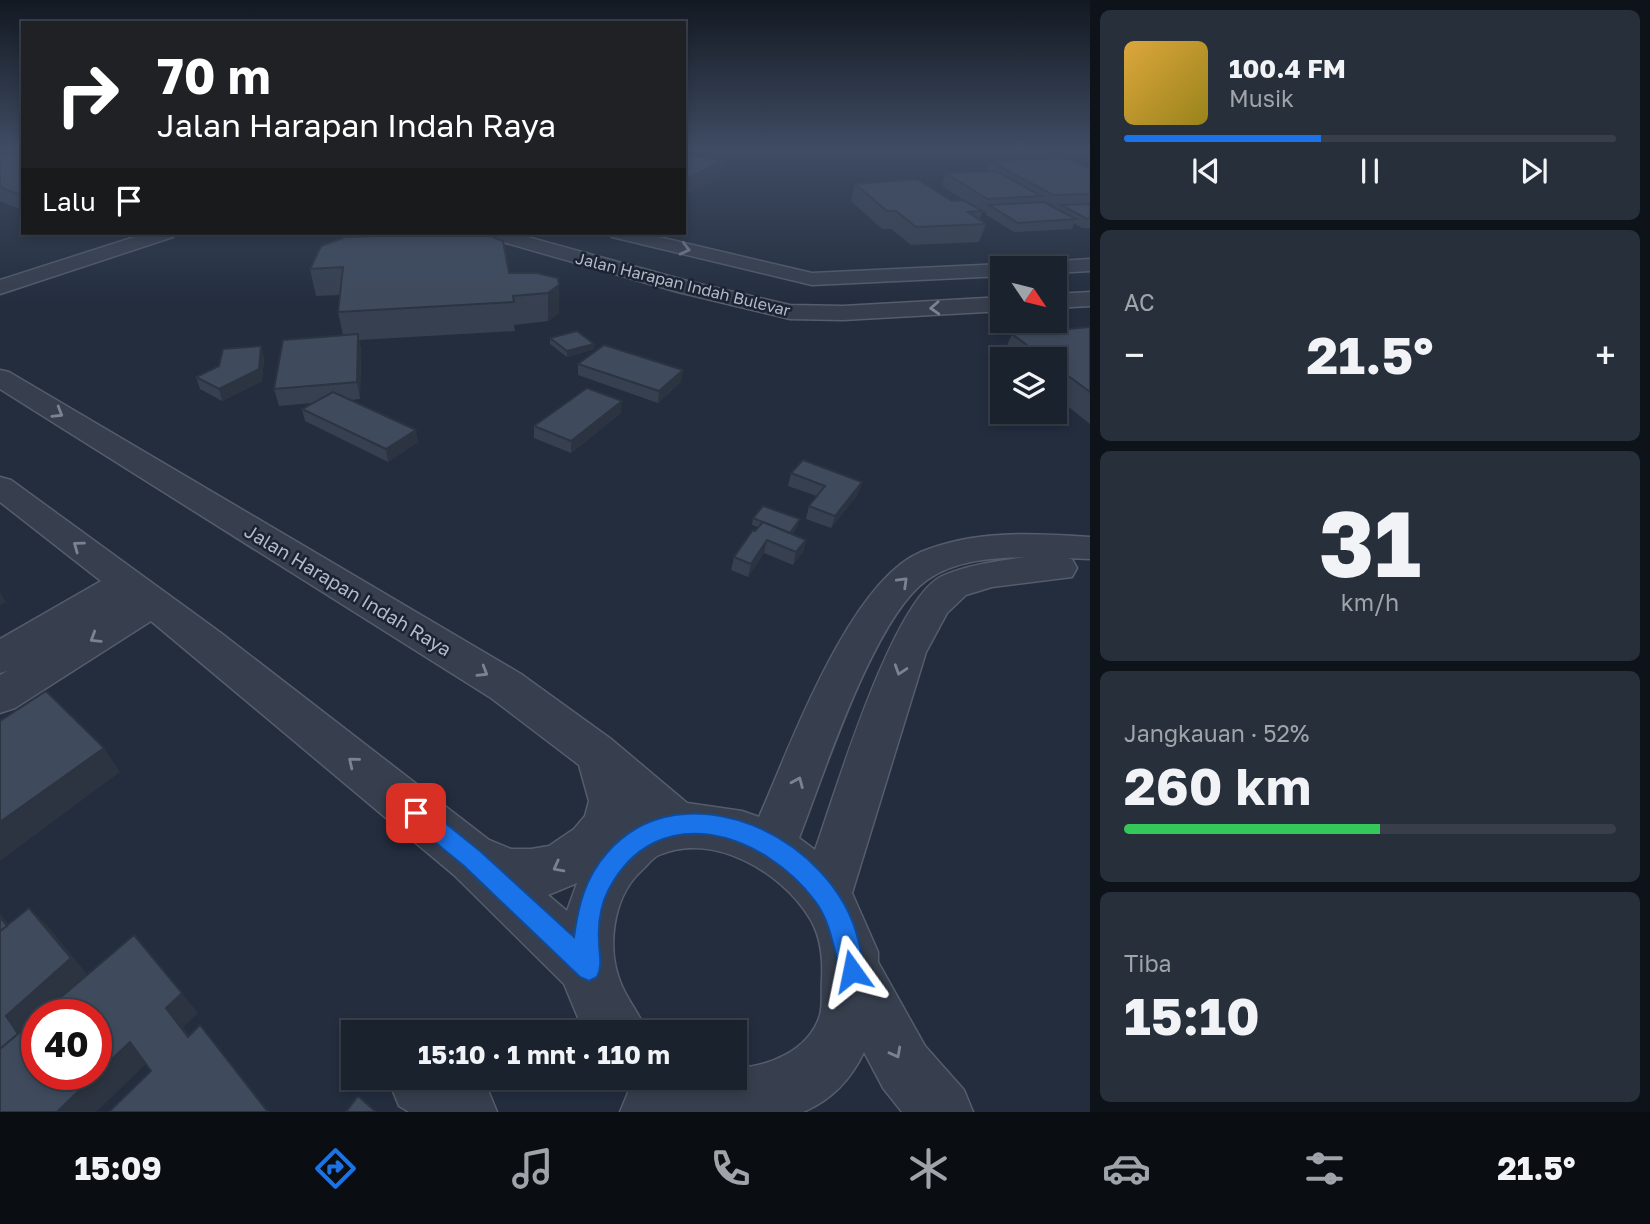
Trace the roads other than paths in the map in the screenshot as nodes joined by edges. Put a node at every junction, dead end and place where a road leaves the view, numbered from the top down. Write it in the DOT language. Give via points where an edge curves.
graph roads {
  1 [pos="115,235"];
  2 [pos="160,235"];
  3 [pos="500,235"];
  4 [pos="626,235"];
  5 [pos="1090,265"];
  6 [pos="1068,266"];
  7 [pos="752,270"];
  8 [pos="0,271"];
  9 [pos="990,271"];
  10 [pos="0,287"];
  11 [pos="723,291"];
  12 [pos="1090,299"];
  13 [pos="1068,300"];
  14 [pos="990,305"];
  15 [pos="0,378"];
  16 [pos="0,487"];
  17 [pos="1090,548"];
  18 [pos="1090,569"];
  19 [pos="140,592"];
  20 [pos="0,658"];
  21 [pos="0,696"];
  22 [pos="595,752"];
  23 [pos="678,826"];
  24 [pos="772,845"];
  25 [pos="472,858"];
  26 [pos="825,895"];
  27 [pos="589,968"];
  28 [pos="852,971"];
  29 [pos="611,1020"];
  30 [pos="660,1090"];
  31 [pos="692,1090"];
  32 [pos="751,1105"];
  33 [pos="651,1112"];
  34 [pos="942,1112"];
  1 -- 8 [label="street"];
  2 -- 10 [label="street"];
  3 -- 11 [label="street, Jalan Harapan Indah Bulevar"];
  4 -- 7 [label="street, Jalan Harapan Indah Bulevar, one-way"];
  5 -- 6 [label="street"];
  7 -- 9 [label="street, Jalan Harapan Indah Bulevar" via="825,279"];
  7 -- 11 [label="street"];
  14 -- 11 [label="street, Jalan Harapan Indah Bulevar, one-way" via="813,314 790,312"];
  12 -- 13 [label="street"];
  15 -- 22 [label="street, Jalan Harapan Indah Raya, one-way" via="506,686"];
  19 -- 16 [label="street, one-way"];
  24 -- 17 [label="street, one-way" via="856,649 889,596 914,572 952,555 998,547"];
  18 -- 26 [label="street, one-way" via="1026,569 989,575 953,586 934,604 906,651"];
  19 -- 20 [label="street"];
  19 -- 21 [label="street, one-way"];
  25 -- 19 [label="street, one-way"];
  22 -- 23 [label="street, Jalan Harapan Indah Raya"];
  22 -- 25 [label="street, one-way" via="613,800 607,825 585,851 545,873 513,874"];
  23 -- 24 [label="street" via="725,826"];
  23 -- 27 [label="street" via="632,844 599,883 586,937"];
  24 -- 26 [label="street" via="801,867"];
  25 -- 27 [label="street"];
  26 -- 28 [label="street" via="844,931"];
  27 -- 29 [label="street" via="598,999"];
  28 -- 32 [label="street" via="846,1028 832,1053 789,1089"];
  28 -- 34 [label="street, one-way" via="904,1066"];
  30 -- 33 [label="street"];
  31 -- 32 [label="street"];
}
